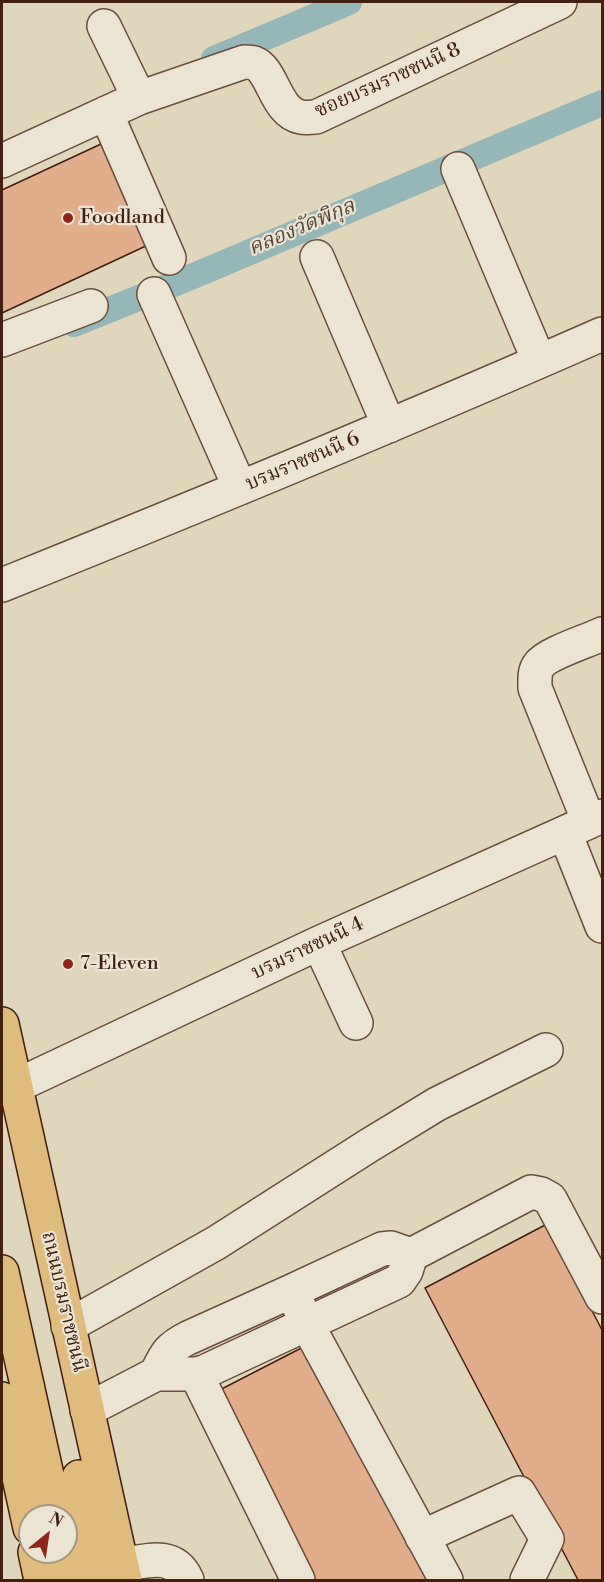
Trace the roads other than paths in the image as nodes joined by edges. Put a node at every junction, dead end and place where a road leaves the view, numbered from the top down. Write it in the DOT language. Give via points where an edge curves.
graph roads {
  1 [pos="560,2"];
  2 [pos="104,26"];
  3 [pos="138,98"];
  4 [pos="106,113"];
  5 [pos="2,161"];
  6 [pos="458,169"];
  7 [pos="317,257"];
  8 [pos="169,258"];
  9 [pos="154,294"];
  10 [pos="91,306"];
  11 [pos="603,334"];
  12 [pos="2,340"];
  13 [pos="539,362"];
  14 [pos="389,426"];
  15 [pos="240,488"];
  16 [pos="2,585"];
  17 [pos="603,634"];
  18 [pos="585,824"];
  19 [pos="600,913"];
  20 [pos="319,943"];
  21 [pos="2,1023"];
  22 [pos="356,1023"];
  23 [pos="546,1050"];
  24 [pos="15,1086"];
  25 [pos="2,1127"];
  26 [pos="411,1255"];
  27 [pos="2,1272"];
  28 [pos="292,1292"];
  29 [pos="603,1297"];
  30 [pos="307,1324"];
  31 [pos="68,1326"];
  32 [pos="156,1374"];
  33 [pos="196,1374"];
  34 [pos="2,1399"];
  35 [pos="87,1410"];
  36 [pos="25,1504"];
  37 [pos="53,1504"];
  38 [pos="422,1537"];
  39 [pos="37,1564"];
  40 [pos="66,1564"];
  41 [pos="116,1576"];
  42 [pos="41,1581"];
  43 [pos="70,1581"];
  44 [pos="187,1581"];
  45 [pos="298,1581"];
  46 [pos="446,1581"];
  47 [pos="527,1581"];
  1 -- 3 [label="street, ซอยบรมราชชนนี 8" via="316,117 301,117 285,108 265,73 256,64 244,62"];
  2 -- 3 [label="street"];
  3 -- 4 [label="street, ซอยบรมราชชนนี 8"];
  4 -- 5 [label="street, ซอยบรมราชชนนี 8"];
  4 -- 8 [label="street"];
  6 -- 13 [label="street"];
  7 -- 14 [label="street"];
  9 -- 15 [label="street"];
  10 -- 12 [label="street"];
  11 -- 13 [label="street, บรมราชชนนี 6"];
  13 -- 14 [label="street, บรมราชชนนี 6"];
  14 -- 15 [label="street, บรมราชชนนี 6"];
  15 -- 16 [label="street, บรมราชชนนี 6"];
  17 -- 18 [label="street" via="548,657 535,673 536,688"];
  18 -- 19 [label="street"];
  18 -- 20 [label="street, บรมราชชนนี 4"];
  20 -- 22 [label="street"];
  20 -- 24 [label="street, บรมราชชนนี 4"];
  21 -- 24 [label="main road, ถนนบรมราชชนนี"];
  23 -- 31 [label="street" via="437,1104 216,1243"];
  24 -- 31 [label="main road, ถนนบรมราชชนนี"];
  25 -- 41 [label="main road"];
  26 -- 28 [label="street" via="397,1249 382,1249"];
  26 -- 29 [label="street" via="536,1192 550,1199"];
  26 -- 30 [label="street" via="399,1281"];
  27 -- 37 [label="main road"];
  28 -- 30 [label="street"];
  28 -- 32 [label="street" via="176,1344"];
  30 -- 33 [label="street"];
  30 -- 38 [label="street"];
  31 -- 35 [label="main road, ถนนบรมราชชนนี"];
  32 -- 33 [label="street"];
  32 -- 35 [label="street"];
  33 -- 45 [label="street"];
  34 -- 36 [label="main road"];
  35 -- 41 [label="main road, ถนนบรมราชชนนี"];
  38 -- 46 [label="street"];
  38 -- 47 [label="street" via="519,1493 548,1539"];
  39 -- 42 [label="main road"];
  40 -- 43 [label="main road"];
  41 -- 44 [label="street" via="158,1559 171,1562"];
}
